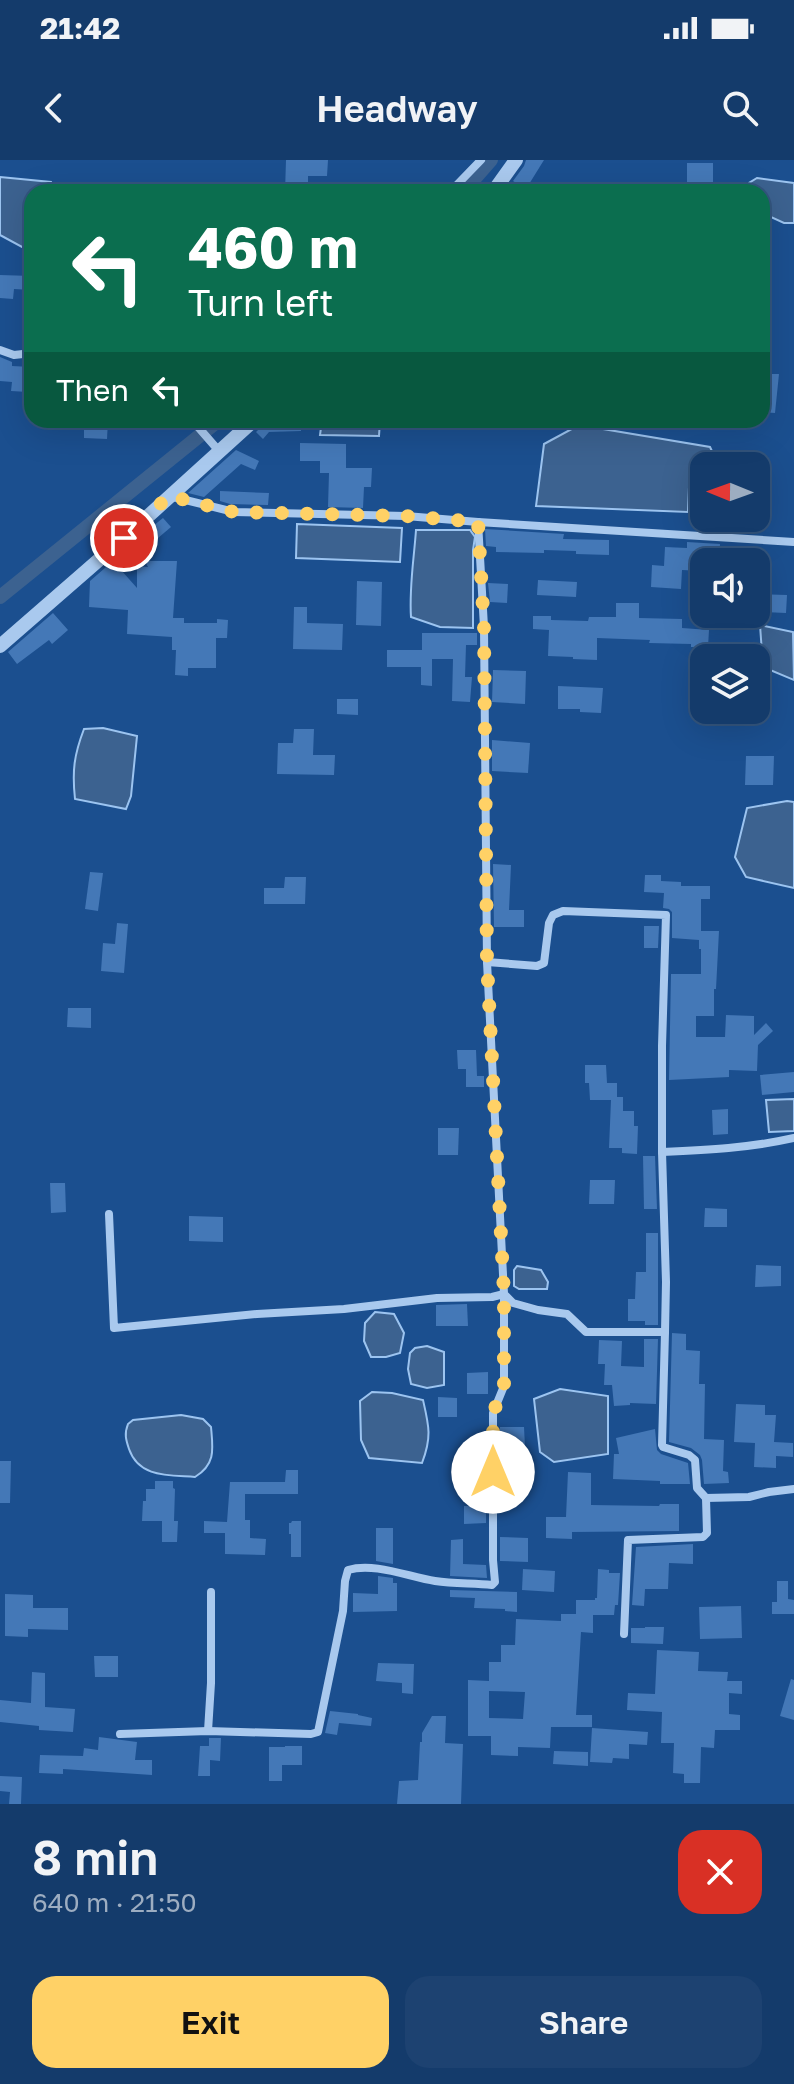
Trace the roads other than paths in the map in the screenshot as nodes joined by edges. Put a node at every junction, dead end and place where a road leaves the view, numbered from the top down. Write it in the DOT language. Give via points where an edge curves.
graph roads {
  1 [pos="481,160"];
  2 [pos="516,160"];
  3 [pos="458,184"];
  4 [pos="499,184"];
  5 [pos="0,350"];
  6 [pos="24,354"];
  7 [pos="199,428"];
  8 [pos="242,428"];
  9 [pos="214,446"];
  10 [pos="169,496"];
  11 [pos="478,522"];
  12 [pos="794,542"];
  13 [pos="0,646"];
  14 [pos="487,962"];
  15 [pos="794,1138"];
  16 [pos="662,1152"];
  17 [pos="109,1214"];
  18 [pos="504,1294"];
  19 [pos="665,1332"];
  20 [pos="794,1489"];
  21 [pos="706,1498"];
  22 [pos="211,1592"];
  23 [pos="624,1634"];
  24 [pos="208,1731"];
  25 [pos="120,1734"];
  1 -- 3 [label="street"];
  2 -- 4 [label="street"];
  5 -- 6 [label="street"];
  7 -- 9 [label="street"];
  8 -- 9 [label="street"];
  9 -- 10 [label="street"];
  10 -- 11 [label="street" via="234,512"];
  10 -- 13 [label="street"];
  11 -- 12 [label="street"];
  11 -- 14 [label="street"];
  14 -- 16 [label="street" via="544,963 549,923 563,911 666,915"];
  14 -- 18 [label="street"];
  15 -- 16 [label="street" via="721,1150"];
  16 -- 19 [label="street"];
  17 -- 18 [label="street" via="114,1328"];
  18 -- 19 [label="street" via="513,1303 567,1314 586,1332"];
  18 -- 24 [label="street" via="504,1386 493,1413 495,1582 437,1582 393,1571 348,1570 318,1732"];
  19 -- 21 [label="street" via="662,1445 695,1460 697,1488"];
  20 -- 21 [label="street"];
  21 -- 23 [label="street" via="703,1537 628,1540"];
  22 -- 24 [label="street"];
  24 -- 25 [label="street"];
}
